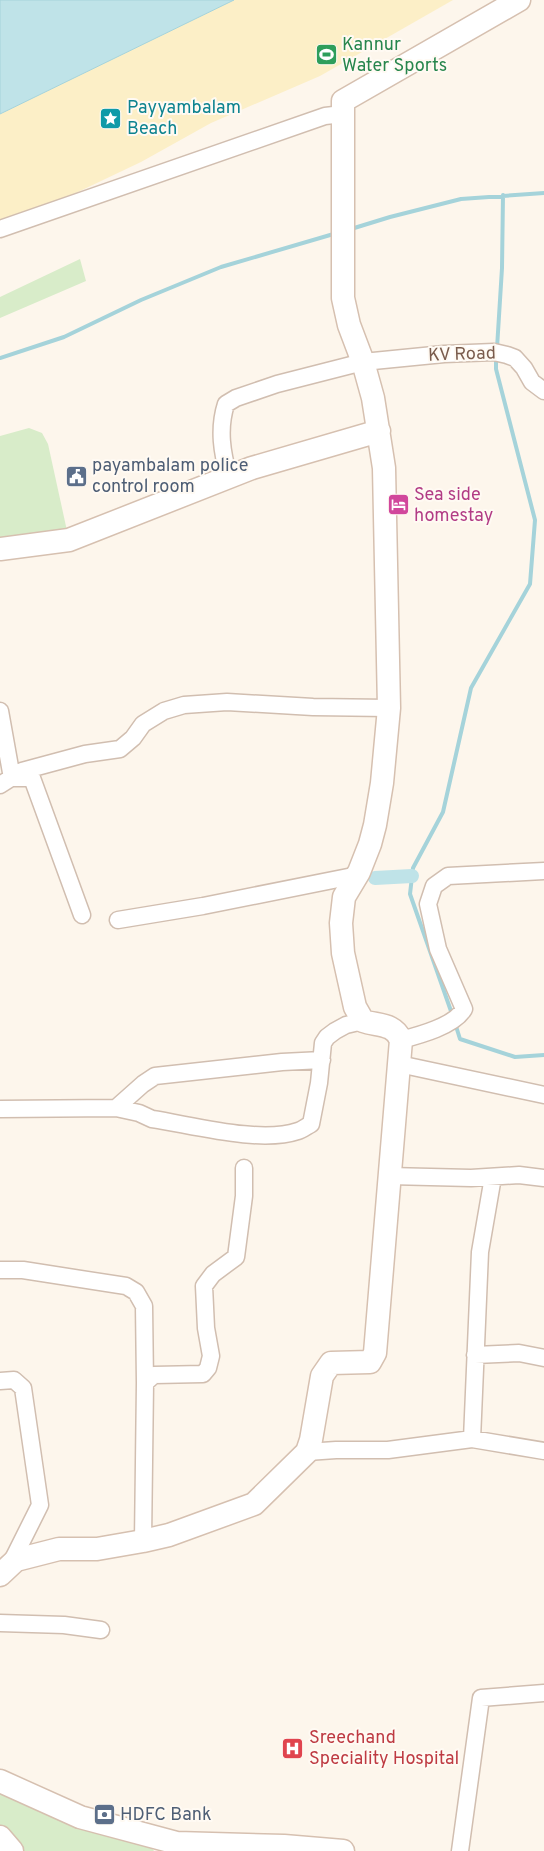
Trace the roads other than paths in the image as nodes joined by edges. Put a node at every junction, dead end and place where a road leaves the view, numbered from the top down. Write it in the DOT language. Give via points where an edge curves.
graph roads {
  1 [pos="519,0"];
  2 [pos="343,114"];
  3 [pos="0,230"];
  4 [pos="363,362"];
  5 [pos="544,391"];
  6 [pos="379,431"];
  7 [pos="229,477"];
  8 [pos="0,548"];
  9 [pos="389,708"];
  10 [pos="0,711"];
  11 [pos="6,782"];
  12 [pos="544,871"];
  13 [pos="358,875"];
  14 [pos="82,915"];
  15 [pos="118,920"];
  16 [pos="363,1021"];
  17 [pos="401,1040"];
  18 [pos="322,1060"];
  19 [pos="398,1064"];
  20 [pos="544,1095"];
  21 [pos="116,1108"];
  22 [pos="0,1109"];
  23 [pos="244,1168"];
  24 [pos="389,1176"];
  25 [pos="493,1177"];
  26 [pos="544,1178"];
  27 [pos="0,1270"];
  28 [pos="475,1355"];
  29 [pos="544,1358"];
  30 [pos="0,1381"];
  31 [pos="145,1383"];
  32 [pos="472,1439"];
  33 [pos="307,1452"];
  34 [pos="544,1452"];
  35 [pos="143,1541"];
  36 [pos="6,1569"];
  37 [pos="0,1623"];
  38 [pos="101,1630"];
  39 [pos="544,1693"];
  40 [pos="0,1781"];
  41 [pos="0,1837"];
  42 [pos="177,1847"];
  43 [pos="12,1851"];
  44 [pos="343,1851"];
  45 [pos="460,1851"];
  1 -- 2 [label="street" via="343,101"];
  2 -- 3 [label="street" via="325,116"];
  2 -- 4 [label="street" via="343,298"];
  4 -- 5 [label="street, KV Road" via="494,352 515,358 532,382"];
  4 -- 6 [label="street"];
  4 -- 7 [label="street, KV Road" via="277,384 226,404 222,415 223,457"];
  6 -- 7 [label="street"];
  6 -- 9 [label="street" via="384,468"];
  7 -- 8 [label="street" via="69,540"];
  9 -- 11 [label="street" via="227,702 184,705 164,711 143,724 120,749 22,770"];
  9 -- 13 [label="street" via="378,811"];
  10 -- 11 [label="street"];
  11 -- 14 [label="street" via="32,778"];
  12 -- 17 [label="street" via="448,876 434,886 428,904 438,949 464,1009 452,1021"];
  13 -- 15 [label="street"];
  13 -- 16 [label="street" via="344,897 341,938 355,1007"];
  16 -- 17 [label="street" via="388,1026"];
  16 -- 18 [label="street" via="346,1025 327,1037 323,1043"];
  17 -- 19 [label="street"];
  18 -- 21 [label="street" via="155,1076"];
  18 -- 21 [label="street" via="311,1124 299,1131 279,1135 242,1134 152,1119"];
  19 -- 20 [label="street"];
  19 -- 24 [label="street"];
  21 -- 22 [label="street"];
  23 -- 31 [label="street" via="244,1196 236,1257 213,1274 204,1286 211,1356 208,1368 203,1374 154,1375"];
  24 -- 25 [label="street"];
  24 -- 33 [label="street" via="374,1353 370,1362 331,1363 322,1376"];
  25 -- 26 [label="street" via="519,1175"];
  25 -- 28 [label="street" via="480,1252"];
  27 -- 31 [label="street" via="23,1270 126,1286 136,1292 144,1306"];
  28 -- 29 [label="street" via="519,1353"];
  28 -- 32 [label="street"];
  30 -- 36 [label="street" via="14,1380 23,1388 40,1505"];
  31 -- 35 [label="street"];
  32 -- 33 [label="street" via="388,1450"];
  32 -- 34 [label="street"];
  33 -- 35 [label="street" via="254,1504"];
  35 -- 36 [label="street" via="96,1549 59,1549 16,1560"];
  37 -- 38 [label="street"];
  39 -- 45 [label="street" via="481,1698"];
  40 -- 42 [label="street" via="80,1817"];
  41 -- 43 [label="street"];
  42 -- 44 [label="street" via="284,1846"];
}
